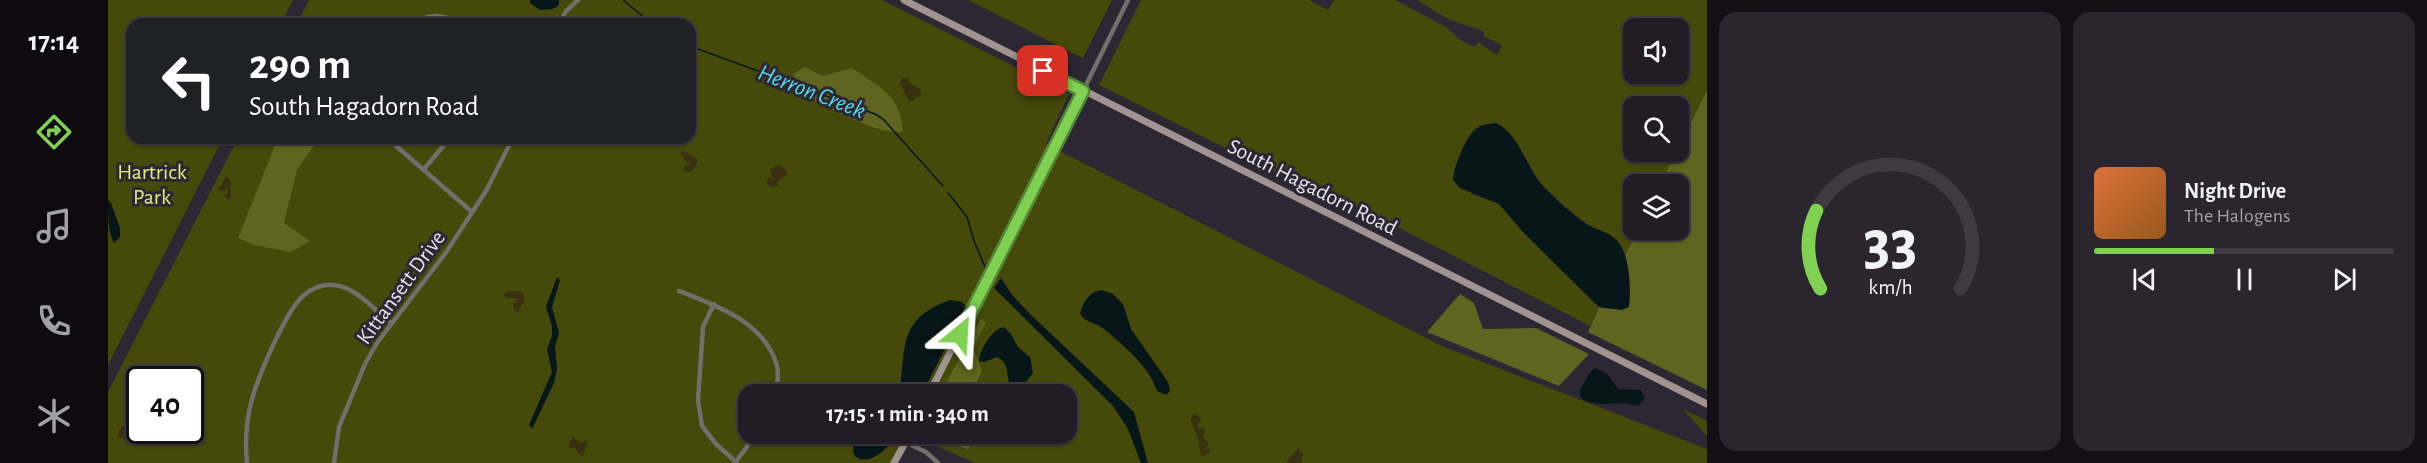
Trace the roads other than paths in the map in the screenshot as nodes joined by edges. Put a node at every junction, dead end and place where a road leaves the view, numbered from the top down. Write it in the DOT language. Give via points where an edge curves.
graph roads {
  1 [pos="578,0"];
  2 [pos="904,0"];
  3 [pos="1128,0"];
  4 [pos="421,18"];
  5 [pos="442,18"];
  6 [pos="562,18"];
  7 [pos="1083,91"];
  8 [pos="394,144"];
  9 [pos="445,144"];
  10 [pos="510,144"];
  11 [pos="423,169"];
  12 [pos="472,212"];
  13 [pos="680,291"];
  14 [pos="714,304"];
  15 [pos="390,322"];
  16 [pos="777,384"];
  17 [pos="934,384"];
  18 [pos="1707,404"];
  19 [pos="749,444"];
  20 [pos="904,444"];
  21 [pos="909,444"];
  22 [pos="736,462"];
  23 [pos="247,463"];
  24 [pos="334,463"];
  25 [pos="894,463"];
  26 [pos="938,463"];
  1 -- 6 [label="street"];
  2 -- 7 [label="street, South Hagadorn Road"];
  3 -- 7 [label="street"];
  4 -- 5 [label="street"];
  7 -- 17 [label="street"];
  7 -- 18 [label="street, South Hagadorn Road"];
  8 -- 11 [label="street"];
  9 -- 11 [label="street"];
  10 -- 12 [label="street, Kittansett Drive"];
  11 -- 12 [label="street"];
  12 -- 15 [label="street, Kittansett Drive"];
  13 -- 14 [label="street"];
  14 -- 16 [label="street" via="748,322 768,344 778,368"];
  14 -- 22 [label="street" via="703,327 698,400 702,426"];
  15 -- 23 [label="street" via="360,298 334,284 312,289 302,297 283,327 251,402 245,445"];
  15 -- 24 [label="street, Kittansett Drive" via="365,364 346,409"];
  19 -- 22 [label="street"];
  20 -- 25 [label="street"];
  21 -- 26 [label="street"];
}
